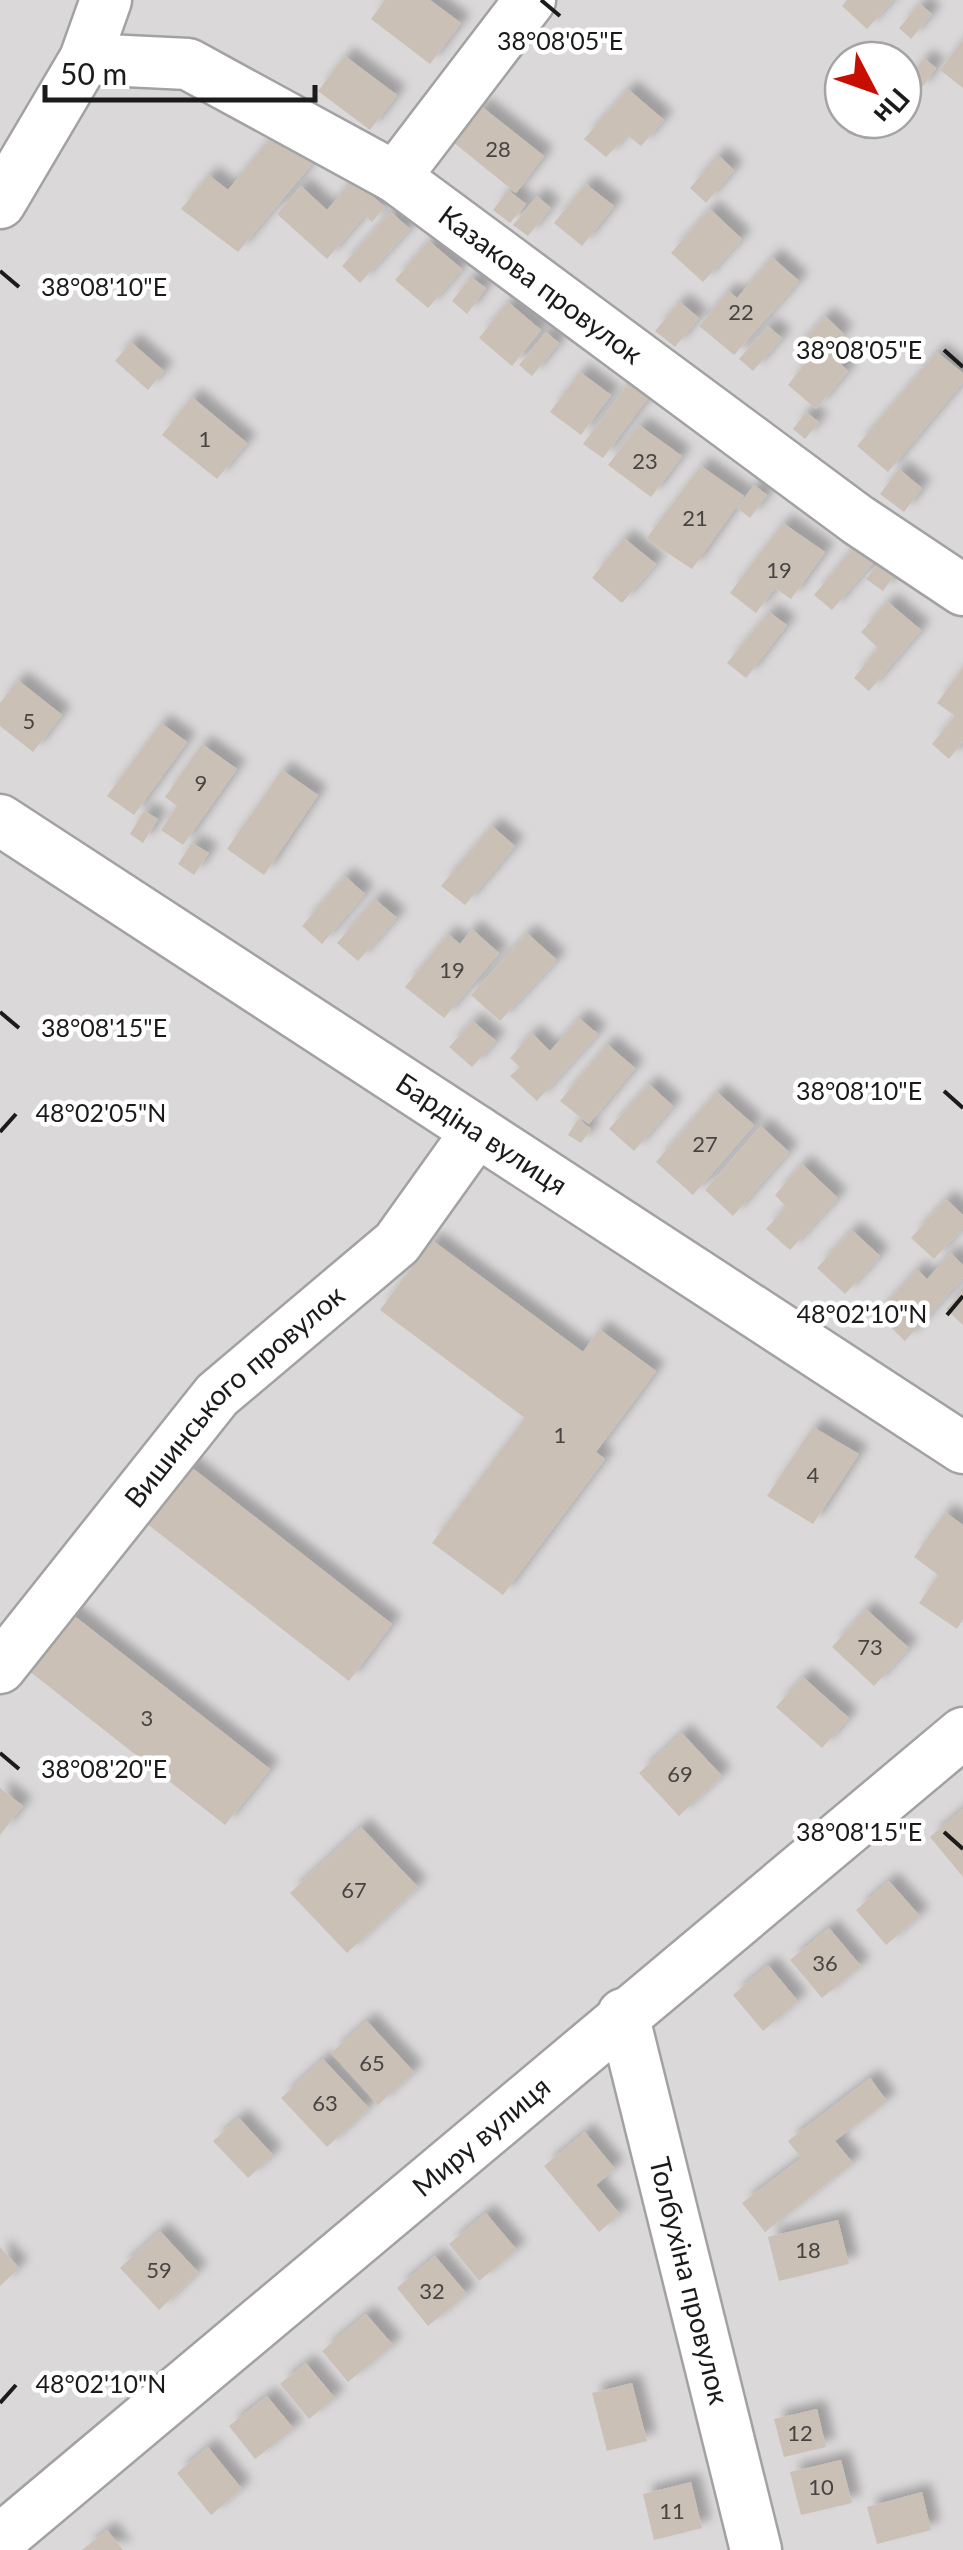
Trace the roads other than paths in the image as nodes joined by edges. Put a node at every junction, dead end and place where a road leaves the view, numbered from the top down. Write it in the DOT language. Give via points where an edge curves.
graph roads {
  1 [pos="106,0"];
  2 [pos="530,0"];
  3 [pos="85,59"];
  4 [pos="396,177"];
  5 [pos="0,203"];
  6 [pos="963,590"];
  7 [pos="0,820"];
  8 [pos="477,1132"];
  9 [pos="963,1448"];
  10 [pos="0,1668"];
  11 [pos="963,1733"];
  12 [pos="623,2014"];
  13 [pos="0,2540"];
  14 [pos="756,2550"];
  1 -- 3 [label="street"];
  2 -- 4 [label="street"];
  3 -- 4 [label="street, Казакова провулок" via="188,64"];
  3 -- 5 [label="street"];
  4 -- 6 [label="street, Казакова провулок" via="858,520"];
  7 -- 8 [label="street, Бардіна вулиця"];
  8 -- 9 [label="street, Бардіна вулиця"];
  8 -- 10 [label="street, Вишинського провулок" via="397,1243 217,1395"];
  11 -- 12 [label="street, Миру вулиця"];
  12 -- 13 [label="street, Миру вулиця"];
  12 -- 14 [label="street, Толбухіна провулок"];
}
